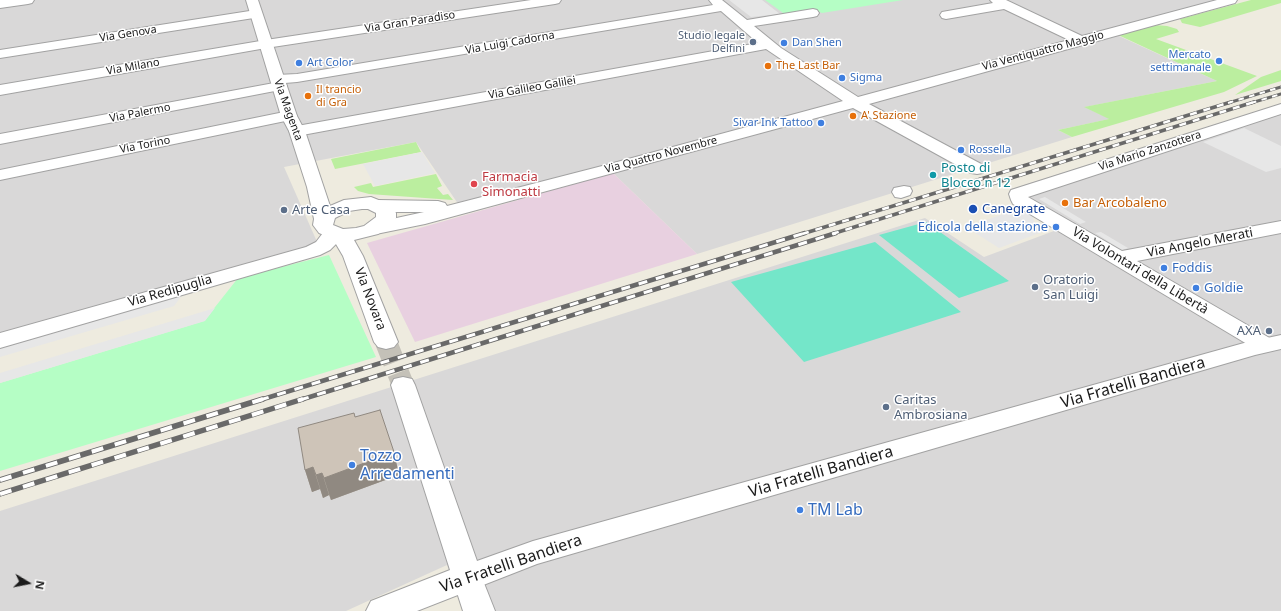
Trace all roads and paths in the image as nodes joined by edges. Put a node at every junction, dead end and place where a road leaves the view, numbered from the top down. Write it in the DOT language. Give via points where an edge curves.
graph roads {
  1 [pos="28,0"];
  2 [pos="554,0"];
  3 [pos="1231,0"];
  4 [pos="719,3"];
  5 [pos="1001,3"];
  6 [pos="0,4"];
  7 [pos="256,4"];
  8 [pos="813,13"];
  9 [pos="946,16"];
  10 [pos="744,25"];
  11 [pos="1081,41"];
  12 [pos="266,44"];
  13 [pos="767,45"];
  14 [pos="0,54"];
  15 [pos="279,83"];
  16 [pos="0,90"];
  17 [pos="856,103"];
  18 [pos="1279,111"];
  19 [pos="289,116"];
  20 [pos="297,131"];
  21 [pos="0,139"];
  22 [pos="976,169"];
  23 [pos="0,175"];
  24 [pos="316,187"];
  25 [pos="1018,194"];
  26 [pos="344,206"];
  27 [pos="378,206"];
  28 [pos="467,206"];
  29 [pos="1281,227"];
  30 [pos="333,229"];
  31 [pos="371,230"];
  32 [pos="354,256"];
  33 [pos="1119,258"];
  34 [pos="0,341"];
  35 [pos="386,342"];
  36 [pos="1276,347"];
  37 [pos="403,384"];
  38 [pos="467,577"];
  39 [pos="382,611"];
  40 [pos="479,611"];
  1 -- 6 [label="street"];
  2 -- 12 [label="street, Via Gran Paradiso"];
  3 -- 11 [label="street, Via Ventiquattro Maggio"];
  4 -- 10 [label="street"];
  4 -- 15 [label="street, Via Luigi Cadorna"];
  5 -- 9 [label="street"];
  5 -- 11 [label="street"];
  7 -- 12 [label="street, Via Magenta"];
  7 -- 14 [label="street, Via Genova"];
  8 -- 10 [label="street"];
  10 -- 13 [label="street"];
  11 -- 17 [label="street, Via Ventiquattro Maggio"];
  12 -- 15 [label="street, Via Magenta"];
  12 -- 16 [label="street, Via Milano"];
  13 -- 17 [label="street"];
  13 -- 20 [label="street, Via Galileo Galilei"];
  15 -- 19 [label="street, Via Magenta"];
  15 -- 21 [label="street, Via Palermo"];
  17 -- 22 [label="street"];
  17 -- 28 [label="street, Via Quattro Novembre"];
  18 -- 25 [label="street, Via Mario Zanzottera"];
  19 -- 20 [label="street, Via Magenta"];
  19 -- 23 [label="street, Via Torino"];
  20 -- 24 [label="street, Via Magenta"];
  24 -- 26 [label="street"];
  24 -- 30 [label="street, Via Magenta"];
  25 -- 33 [label="street, Via Volontari della Libertà" via="1020,200"];
  26 -- 27 [label="street, Via Quattro Novembre" via="362,203"];
  26 -- 30 [label="street, Via Redipuglia" via="328,214"];
  27 -- 28 [label="street, Via Quattro Novembre"];
  27 -- 31 [label="street, Via Novara" via="384,209 386,218"];
  28 -- 31 [label="street, Via Quattro Novembre"];
  29 -- 33 [label="street, Via Angelo Merati"];
  30 -- 31 [label="street, Via Quattro Novembre"];
  30 -- 32 [label="street, Via Novara"];
  30 -- 34 [label="street, Via Redipuglia" via="330,239 313,251"];
  31 -- 32 [label="street, Via Novara"];
  32 -- 35 [label="street, Via Novara"];
  33 -- 36 [label="street, Via Volontari della Libertà"];
  36 -- 38 [label="street, Via Fratelli Bandiera" via="533,553"];
  37 -- 38 [label="street"];
  38 -- 39 [label="street, Via Fratelli Bandiera"];
  38 -- 40 [label="street"];
}
